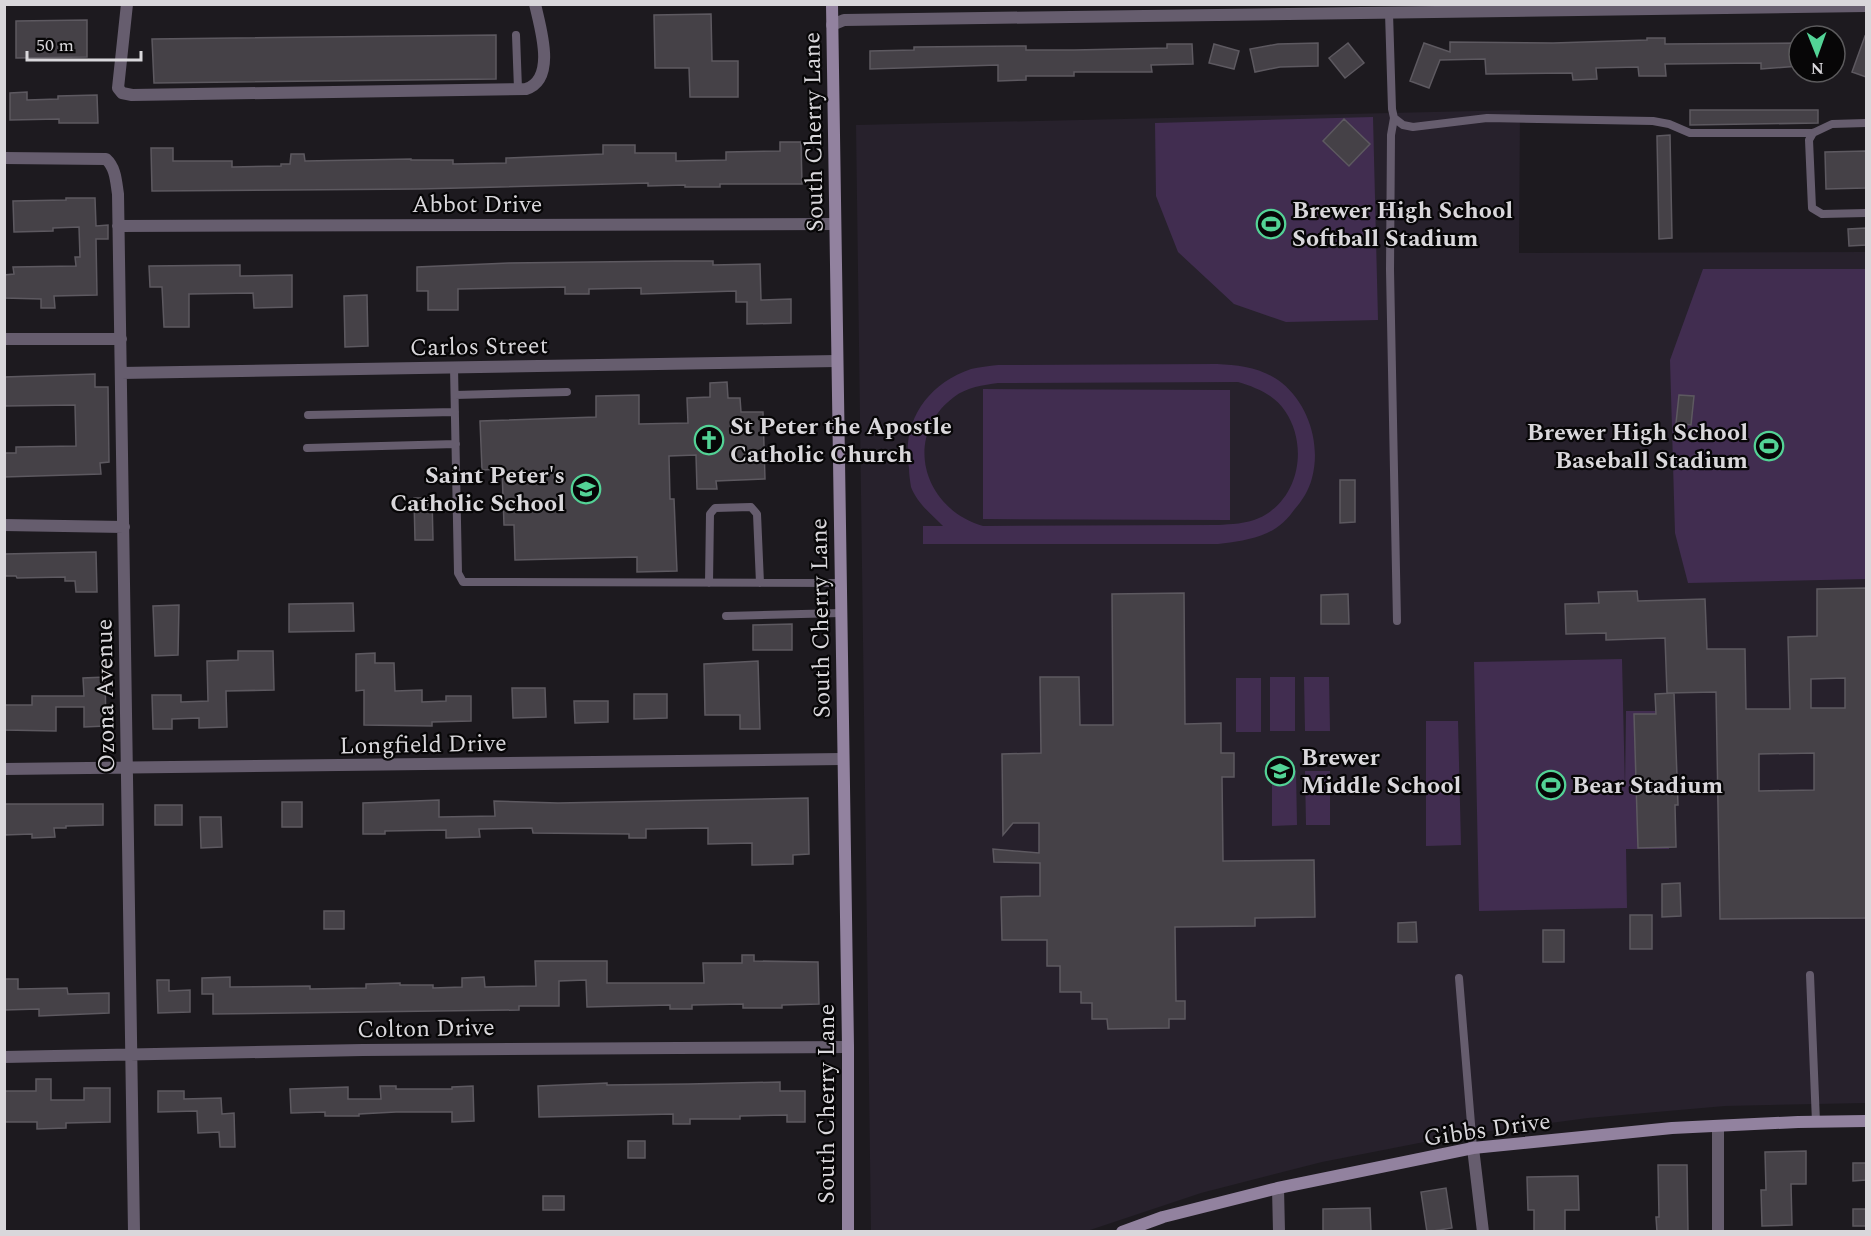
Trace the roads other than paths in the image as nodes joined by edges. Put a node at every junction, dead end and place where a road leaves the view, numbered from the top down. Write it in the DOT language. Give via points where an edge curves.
graph roads {
  1 [pos="127,4"];
  2 [pos="535,4"];
  3 [pos="832,4"];
  4 [pos="1866,6"];
  5 [pos="1389,13"];
  6 [pos="832,25"];
  7 [pos="516,35"];
  8 [pos="518,89"];
  9 [pos="1394,118"];
  10 [pos="1866,123"];
  11 [pos="1813,133"];
  12 [pos="4,158"];
  13 [pos="1866,213"];
  14 [pos="835,224"];
  15 [pos="118,226"];
  16 [pos="4,339"];
  17 [pos="121,339"];
  18 [pos="837,361"];
  19 [pos="454,367"];
  20 [pos="121,373"];
  21 [pos="567,392"];
  22 [pos="454,395"];
  23 [pos="455,412"];
  24 [pos="308,415"];
  25 [pos="456,444"];
  26 [pos="308,448"];
  27 [pos="4,525"];
  28 [pos="124,527"];
  29 [pos="709,583"];
  30 [pos="760,583"];
  31 [pos="840,583"];
  32 [pos="841,613"];
  33 [pos="726,616"];
  34 [pos="1397,621"];
  35 [pos="842,759"];
  36 [pos="4,769"];
  37 [pos="128,769"];
  38 [pos="1810,975"];
  39 [pos="1459,978"];
  40 [pos="848,1047"];
  41 [pos="132,1054"];
  42 [pos="4,1057"];
  43 [pos="1866,1121"];
  44 [pos="1816,1122"];
  45 [pos="1718,1126"];
  46 [pos="1473,1148"];
  47 [pos="1278,1188"];
  48 [pos="134,1232"];
  49 [pos="848,1232"];
  50 [pos="1122,1232"];
  51 [pos="1279,1232"];
  52 [pos="1483,1232"];
  53 [pos="1718,1232"];
  1 -- 8 [label="street" via="118,88 122,93"];
  2 -- 8 [label="street" via="545,50 542,73 532,87"];
  3 -- 6 [label="street, South Cherry Lane"];
  4 -- 5 [label="street"];
  5 -- 6 [label="street" via="844,20"];
  5 -- 9 [label="lane"];
  6 -- 14 [label="street, South Cherry Lane"];
  7 -- 8 [label="lane"];
  9 -- 11 [label="lane" via="1413,127 1499,118 1653,120 1690,133"];
  9 -- 34 [label="lane" via="1390,270"];
  10 -- 11 [label="lane" via="1832,124"];
  11 -- 13 [label="lane" via="1809,140 1812,208 1822,214"];
  12 -- 15 [label="street, Ozona Avenue" via="106,159 115,172"];
  14 -- 15 [label="street, Abbot Drive"];
  14 -- 18 [label="street, South Cherry Lane"];
  15 -- 17 [label="street, Ozona Avenue"];
  16 -- 17 [label="street"];
  17 -- 20 [label="street, Ozona Avenue"];
  18 -- 19 [label="street, Carlos Street"];
  18 -- 31 [label="street, South Cherry Lane"];
  19 -- 20 [label="street, Carlos Street"];
  19 -- 22 [label="lane"];
  20 -- 28 [label="street, Ozona Avenue"];
  21 -- 22 [label="lane"];
  22 -- 23 [label="lane"];
  23 -- 24 [label="lane"];
  23 -- 25 [label="lane"];
  25 -- 26 [label="lane"];
  25 -- 29 [label="lane" via="459,573 463,582"];
  27 -- 28 [label="street"];
  28 -- 37 [label="street, Ozona Avenue"];
  29 -- 30 [label="lane"];
  29 -- 30 [label="lane" via="710,514 715,508 751,507 757,514"];
  30 -- 31 [label="lane"];
  31 -- 32 [label="street, South Cherry Lane"];
  32 -- 33 [label="lane"];
  32 -- 35 [label="street, South Cherry Lane"];
  35 -- 37 [label="street, Longfield Drive"];
  35 -- 40 [label="street, South Cherry Lane"];
  36 -- 37 [label="street, Longfield Drive"];
  37 -- 41 [label="street, Ozona Avenue"];
  38 -- 44 [label="lane"];
  39 -- 46 [label="lane"];
  40 -- 41 [label="street, Colton Drive"];
  40 -- 49 [label="street, South Cherry Lane"];
  41 -- 42 [label="street, Colton Drive"];
  41 -- 48 [label="street, Ozona Avenue"];
  43 -- 44 [label="street, Gibbs Drive"];
  44 -- 45 [label="street, Gibbs Drive"];
  45 -- 46 [label="street, Gibbs Drive"];
  45 -- 53 [label="street"];
  46 -- 47 [label="street, Gibbs Drive"];
  46 -- 52 [label="street"];
  47 -- 50 [label="street, Gibbs Drive" via="1163,1217"];
  47 -- 51 [label="street"];
}
